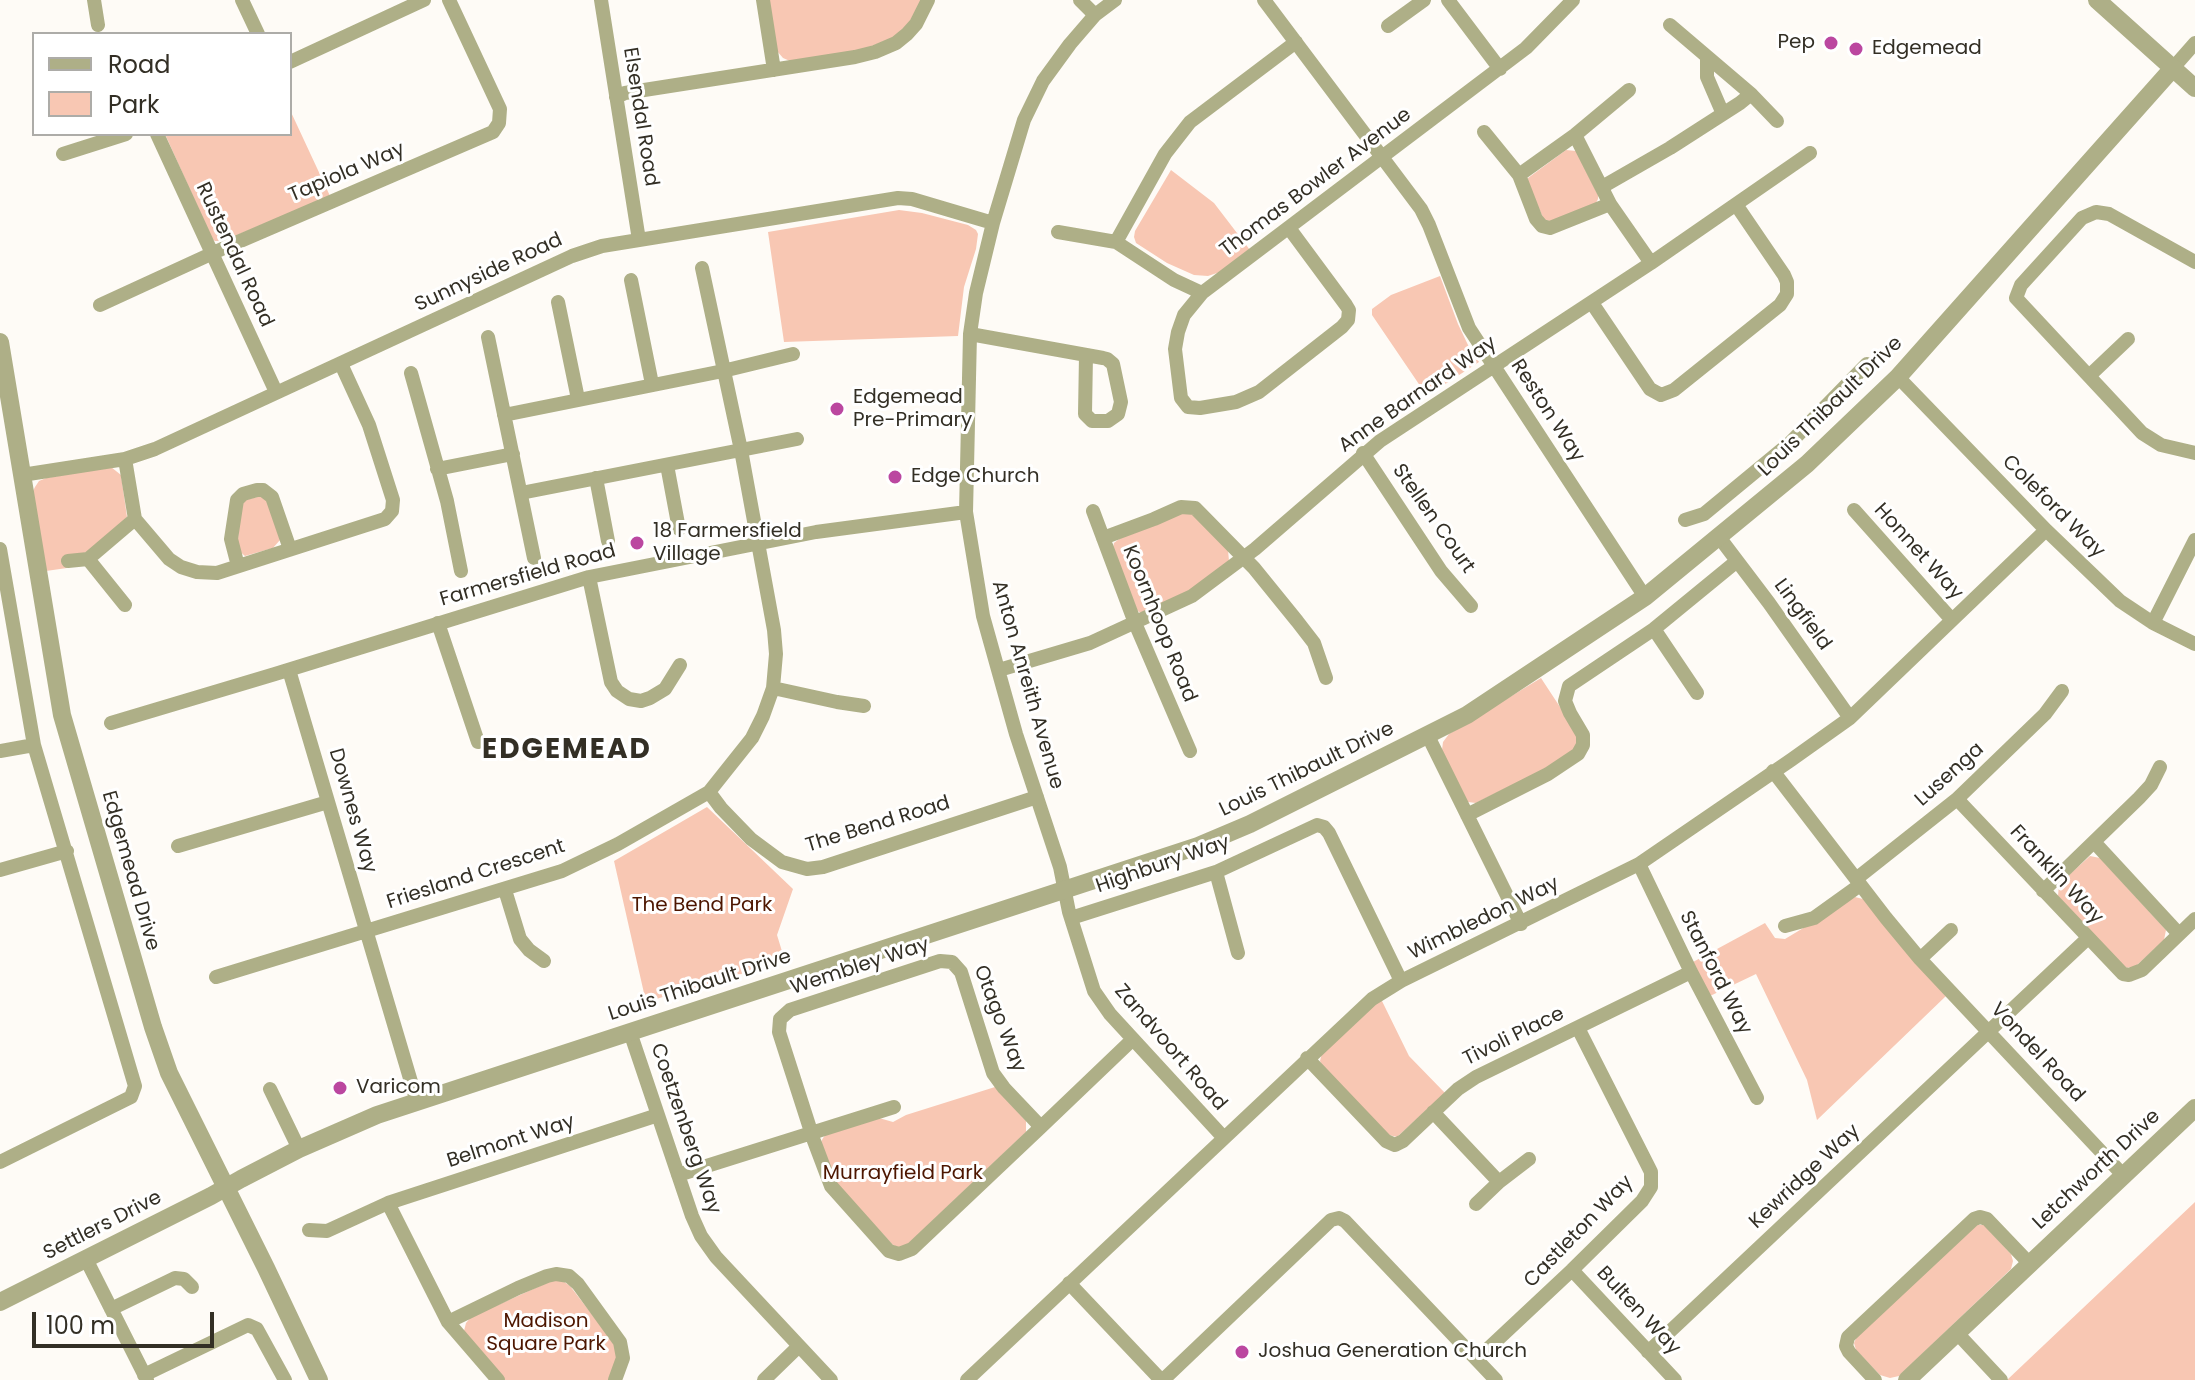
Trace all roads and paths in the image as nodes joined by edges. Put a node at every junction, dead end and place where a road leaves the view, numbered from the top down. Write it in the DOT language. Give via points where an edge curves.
graph roads {
  1 [pos="94,0"];
  2 [pos="242,0"];
  3 [pos="424,0"];
  4 [pos="449,0"];
  5 [pos="601,0"];
  6 [pos="763,0"];
  7 [pos="928,0"];
  8 [pos="1080,0"];
  9 [pos="1115,0"];
  10 [pos="1264,0"];
  11 [pos="1424,0"];
  12 [pos="1448,0"];
  13 [pos="1573,0"];
  14 [pos="2097,0"];
  15 [pos="1095,15"];
  16 [pos="98,25"];
  17 [pos="1670,25"];
  18 [pos="1388,26"];
  19 [pos="257,32"];
  20 [pos="1296,42"];
  21 [pos="2195,43"];
  22 [pos="1707,57"];
  23 [pos="292,61"];
  24 [pos="2173,68"];
  25 [pos="1500,69"];
  26 [pos="774,70"];
  27 [pos="2195,88"];
  28 [pos="1629,90"];
  29 [pos="1751,94"];
  30 [pos="616,97"];
  31 [pos="1723,114"];
  32 [pos="1777,121"];
  33 [pos="1484,132"];
  34 [pos="1575,135"];
  35 [pos="120,136"];
  36 [pos="158,136"];
  37 [pos="1810,153"];
  38 [pos="63,154"];
  39 [pos="1383,157"];
  40 [pos="1519,175"];
  41 [pos="1602,187"];
  42 [pos="1610,204"];
  43 [pos="1737,206"];
  44 [pos="993,223"];
  45 [pos="1289,228"];
  46 [pos="1058,232"];
  47 [pos="639,240"];
  48 [pos="1116,242"];
  49 [pos="211,254"];
  50 [pos="2195,262"];
  51 [pos="1651,263"];
  52 [pos="702,268"];
  53 [pos="631,280"];
  54 [pos="1202,293"];
  55 [pos="558,302"];
  56 [pos="1592,303"];
  57 [pos="100,305"];
  58 [pos="970,334"];
  59 [pos="488,337"];
  60 [pos="2128,339"];
  61 [pos="0,342"];
  62 [pos="793,354"];
  63 [pos="1086,355"];
  64 [pos="341,364"];
  65 [pos="1867,364"];
  66 [pos="1494,367"];
  67 [pos="723,371"];
  68 [pos="411,373"];
  69 [pos="2089,376"];
  70 [pos="1898,377"];
  71 [pos="652,384"];
  72 [pos="276,392"];
  73 [pos="578,399"];
  74 [pos="504,415"];
  75 [pos="797,439"];
  76 [pos="1790,443"];
  77 [pos="741,450"];
  78 [pos="1363,453"];
  79 [pos="2195,453"];
  80 [pos="513,454"];
  81 [pos="125,459"];
  82 [pos="1807,464"];
  83 [pos="667,465"];
  84 [pos="437,469"];
  85 [pos="22,475"];
  86 [pos="596,478"];
  87 [pos="521,493"];
  88 [pos="1854,510"];
  89 [pos="1093,511"];
  90 [pos="966,512"];
  91 [pos="135,519"];
  92 [pos="1685,520"];
  93 [pos="679,529"];
  94 [pos="2046,530"];
  95 [pos="1719,537"];
  96 [pos="1103,538"];
  97 [pos="2195,540"];
  98 [pos="608,541"];
  99 [pos="757,543"];
  100 [pos="0,549"];
  101 [pos="290,549"];
  102 [pos="534,558"];
  103 [pos="1244,558"];
  104 [pos="88,559"];
  105 [pos="68,561"];
  106 [pos="1737,561"];
  107 [pos="238,566"];
  108 [pos="461,571"];
  109 [pos="589,577"];
  110 [pos="1645,597"];
  111 [pos="125,605"];
  112 [pos="1471,606"];
  113 [pos="1952,620"];
  114 [pos="438,623"];
  115 [pos="1135,623"];
  116 [pos="2153,623"];
  117 [pos="1654,629"];
  118 [pos="2195,644"];
  119 [pos="680,665"];
  120 [pos="289,670"];
  121 [pos="999,670"];
  122 [pos="1326,678"];
  123 [pos="773,688"];
  124 [pos="2062,691"];
  125 [pos="1697,693"];
  126 [pos="864,706"];
  127 [pos="1850,718"];
  128 [pos="111,723"];
  129 [pos="1428,736"];
  130 [pos="478,742"];
  131 [pos="34,745"];
  132 [pos="0,751"];
  133 [pos="1190,751"];
  134 [pos="2160,767"];
  135 [pos="1773,771"];
  136 [pos="709,792"];
  137 [pos="1037,797"];
  138 [pos="1957,799"];
  139 [pos="328,802"];
  140 [pos="1467,815"];
  141 [pos="2095,843"];
  142 [pos="178,846"];
  143 [pos="67,851"];
  144 [pos="1639,864"];
  145 [pos="0,870"];
  146 [pos="1216,872"];
  147 [pos="1858,882"];
  148 [pos="1064,889"];
  149 [pos="505,890"];
  150 [pos="2043,891"];
  151 [pos="1071,918"];
  152 [pos="2195,919"];
  153 [pos="1521,924"];
  154 [pos="1785,926"];
  155 [pos="1951,930"];
  156 [pos="367,932"];
  157 [pos="2179,934"];
  158 [pos="2088,938"];
  159 [pos="1238,953"];
  160 [pos="1920,959"];
  161 [pos="544,961"];
  162 [pos="952,962"];
  163 [pos="1691,972"];
  164 [pos="216,977"];
  165 [pos="1401,981"];
  166 [pos="1578,1028"];
  167 [pos="1988,1031"];
  168 [pos="630,1032"];
  169 [pos="1132,1040"];
  170 [pos="1307,1058"];
  171 [pos="270,1089"];
  172 [pos="1757,1098"];
  173 [pos="417,1102"];
  174 [pos="894,1107"];
  175 [pos="2195,1108"];
  176 [pos="1433,1112"];
  177 [pos="658,1115"];
  178 [pos="1041,1127"];
  179 [pos="811,1132"];
  180 [pos="1224,1138"];
  181 [pos="299,1149"];
  182 [pos="1529,1159"];
  183 [pos="0,1162"];
  184 [pos="678,1175"];
  185 [pos="2123,1175"];
  186 [pos="1499,1182"];
  187 [pos="225,1189"];
  188 [pos="1476,1204"];
  189 [pos="382,1205"];
  190 [pos="309,1230"];
  191 [pos="86,1259"];
  192 [pos="2030,1264"];
  193 [pos="1572,1270"];
  194 [pos="1069,1283"];
  195 [pos="192,1287"];
  196 [pos="0,1302"];
  197 [pos="111,1309"];
  198 [pos="448,1322"];
  199 [pos="1957,1333"];
  200 [pos="799,1346"];
  201 [pos="1648,1352"];
  202 [pos="1477,1359"];
  203 [pos="146,1378"];
  204 [pos="285,1380"];
  205 [pos="319,1380"];
  206 [pos="498,1380"];
  207 [pos="615,1380"];
  208 [pos="764,1380"];
  209 [pos="831,1380"];
  210 [pos="967,1380"];
  211 [pos="1162,1380"];
  212 [pos="1496,1380"];
  213 [pos="1675,1380"];
  214 [pos="1875,1380"];
  215 [pos="1907,1380"];
  216 [pos="2001,1380"];
  1 -- 16 [label="street"];
  2 -- 19 [label="street"];
  3 -- 23 [label="street"];
  4 -- 49 [label="street, Tapiola Way" via="500,109 493,132"];
  5 -- 30 [label="street, Elsendal Road"];
  6 -- 26 [label="street"];
  7 -- 26 [label="street" via="916,24 896,43 855,57"];
  8 -- 15 [label="street"];
  9 -- 15 [label="street, Anton Anreith Avenue"];
  10 -- 20 [label="street, Reston Way"];
  11 -- 18 [label="street"];
  12 -- 25 [label="street"];
  13 -- 25 [label="street, Thomas Bowler Avenue"];
  14 -- 24 [label="street"];
  15 -- 44 [label="street, Anton Anreith Avenue" via="1043,81 1024,120"];
  17 -- 22 [label="street"];
  20 -- 39 [label="street, Reston Way"];
  20 -- 48 [label="street" via="1190,122 1165,154"];
  21 -- 24 [label="street, Louis Thibault Drive"];
  22 -- 29 [label="street"];
  22 -- 31 [label="street" via="1707,77"];
  24 -- 27 [label="street"];
  24 -- 70 [label="street, Louis Thibault Drive"];
  25 -- 39 [label="street, Thomas Bowler Avenue"];
  26 -- 30 [label="street"];
  28 -- 34 [label="street"];
  29 -- 31 [label="street"];
  29 -- 32 [label="street"];
  30 -- 47 [label="street, Elsendal Road"];
  31 -- 41 [label="street"];
  33 -- 40 [label="street"];
  34 -- 40 [label="street"];
  34 -- 41 [label="street"];
  35 -- 38 [label="street"];
  36 -- 49 [label="street, Rustendal Road"];
  37 -- 43 [label="street, Anne Barnard Way"];
  39 -- 45 [label="street, Thomas Bowler Avenue"];
  39 -- 66 [label="street, Reston Way" via="1425,217 1469,328"];
  40 -- 42 [label="street" via="1536,219 1547,228"];
  41 -- 42 [label="street"];
  42 -- 51 [label="street"];
  43 -- 51 [label="street, Anne Barnard Way"];
  43 -- 56 [label="street" via="1784,275 1787,294 1674,390 1661,395 1650,389"];
  44 -- 47 [label="street, Sunnyside Road" via="898,198"];
  44 -- 58 [label="street, Anton Anreith Avenue"];
  45 -- 54 [label="street, Thomas Bowler Avenue"];
  45 -- 54 [label="street, Thomas Bowler Avenue" via="1349,310 1346,323 1259,392 1200,408 1188,407 1181,398 1175,349 1184,315"];
  46 -- 48 [label="street"];
  47 -- 64 [label="street, Sunnyside Road" via="581,252"];
  48 -- 54 [label="street"];
  49 -- 57 [label="street, Tapiola Way"];
  49 -- 72 [label="street, Rustendal Road"];
  50 -- 69 [label="street" via="2109,214 2082,218 2021,285 2016,298"];
  51 -- 56 [label="street, Anne Barnard Way"];
  52 -- 67 [label="street, Friesland Crescent"];
  53 -- 71 [label="street"];
  55 -- 73 [label="street"];
  56 -- 66 [label="street, Anne Barnard Way"];
  58 -- 63 [label="street"];
  58 -- 90 [label="street, Anton Anreith Avenue"];
  59 -- 74 [label="street"];
  60 -- 69 [label="street"];
  61 -- 85 [label="street, Edgemead Drive"];
  62 -- 67 [label="street"];
  63 -- 63 [label="street" via="1113,364 1121,405 1108,421 1097,422 1085,414"];
  64 -- 72 [label="street, Sunnyside Road"];
  64 -- 101 [label="street" via="369,425 392,511 385,519"];
  65 -- 76 [label="street"];
  66 -- 78 [label="street, Anne Barnard Way"];
  66 -- 110 [label="street, Reston Way"];
  67 -- 71 [label="street"];
  67 -- 77 [label="street, Friesland Crescent"];
  68 -- 84 [label="street"];
  69 -- 79 [label="street" via="2148,437"];
  70 -- 82 [label="street, Louis Thibault Drive"];
  70 -- 94 [label="street, Coleford Way"];
  71 -- 73 [label="street"];
  72 -- 81 [label="street, Sunnyside Road"];
  73 -- 74 [label="street"];
  74 -- 80 [label="street"];
  75 -- 77 [label="street"];
  76 -- 82 [label="street"];
  76 -- 92 [label="street" via="1704,514"];
  77 -- 83 [label="street"];
  77 -- 99 [label="street, Friesland Crescent"];
  78 -- 103 [label="street, Anne Barnard Way"];
  78 -- 112 [label="street, Stellen Court" via="1441,571"];
  80 -- 84 [label="street"];
  80 -- 87 [label="street"];
  81 -- 85 [label="street, Sunnyside Road"];
  81 -- 91 [label="street"];
  82 -- 95 [label="street, Louis Thibault Drive"];
  83 -- 86 [label="street"];
  83 -- 93 [label="street"];
  84 -- 108 [label="street"];
  85 -- 187 [label="street, Edgemead Drive" via="62,715 78,774 169,1073"];
  86 -- 87 [label="street"];
  86 -- 98 [label="street"];
  87 -- 102 [label="street"];
  88 -- 113 [label="street, Honnet Way"];
  89 -- 96 [label="street, Koornhoop Road"];
  90 -- 99 [label="street, Farmersfield Road"];
  90 -- 121 [label="street, Anton Anreith Avenue" via="983,616"];
  91 -- 104 [label="street"];
  91 -- 107 [label="street" via="181,567 217,573"];
  94 -- 113 [label="street, Wimbledon Way"];
  94 -- 116 [label="street, Coleford Way" via="2120,601"];
  95 -- 106 [label="street, Lingfield"];
  95 -- 110 [label="street, Louis Thibault Drive"];
  96 -- 103 [label="street" via="1187,506 1200,512"];
  96 -- 115 [label="street, Koornhoop Road"];
  97 -- 116 [label="street"];
  99 -- 109 [label="street, Farmersfield Road"];
  99 -- 123 [label="street, Friesland Crescent" via="774,630"];
  100 -- 131 [label="street"];
  101 -- 107 [label="street"];
  101 -- 107 [label="street" via="272,497 263,490 243,494 237,500 231,539"];
  103 -- 115 [label="street, Anne Barnard Way" via="1192,596"];
  103 -- 122 [label="street" via="1314,643"];
  104 -- 105 [label="street"];
  104 -- 111 [label="street"];
  106 -- 117 [label="street"];
  106 -- 127 [label="street, Lingfield"];
  109 -- 114 [label="street, Farmersfield Road"];
  109 -- 119 [label="street" via="617,691 629,699 650,698 665,689"];
  110 -- 129 [label="street, Louis Thibault Drive"];
  113 -- 127 [label="street, Wimbledon Way"];
  114 -- 120 [label="street, Farmersfield Road"];
  114 -- 130 [label="street"];
  115 -- 121 [label="street, Anne Barnard Way" via="1090,643"];
  115 -- 133 [label="street, Koornhoop Road"];
  116 -- 118 [label="street, Coleford Way"];
  117 -- 125 [label="street"];
  117 -- 140 [label="street" via="1569,686 1565,701 1583,735 1578,754"];
  120 -- 128 [label="street, Farmersfield Road"];
  120 -- 139 [label="street, Downes Way"];
  121 -- 137 [label="street, Anton Anreith Avenue"];
  123 -- 126 [label="street"];
  123 -- 136 [label="street, Friesland Crescent" via="752,738"];
  124 -- 138 [label="street, Lusenga"];
  127 -- 135 [label="street, Wimbledon Way"];
  129 -- 140 [label="street"];
  129 -- 148 [label="street, Louis Thibault Drive" via="1198,846"];
  131 -- 132 [label="street"];
  131 -- 143 [label="street"];
  134 -- 141 [label="street" via="2145,791"];
  135 -- 144 [label="street, Wimbledon Way"];
  135 -- 147 [label="street, Vondel Road"];
  136 -- 137 [label="street, The Bend Road" via="751,839 799,869 823,867"];
  136 -- 149 [label="street, Friesland Crescent" via="562,871"];
  137 -- 148 [label="street, Anton Anreith Avenue"];
  138 -- 147 [label="street, Lusenga"];
  138 -- 150 [label="street, Franklin Way"];
  139 -- 142 [label="street"];
  139 -- 156 [label="street, Downes Way"];
  140 -- 153 [label="street"];
  141 -- 150 [label="street"];
  141 -- 157 [label="street"];
  143 -- 145 [label="street"];
  143 -- 183 [label="street" via="135,1090 131,1097"];
  144 -- 153 [label="street, Wimbledon Way"];
  144 -- 163 [label="street, Stanford Way"];
  146 -- 151 [label="street, Highbury Way"];
  146 -- 159 [label="street"];
  146 -- 165 [label="street, Highbury Way" via="1321,825"];
  147 -- 154 [label="street, Lusenga" via="1814,918"];
  147 -- 160 [label="street, Vondel Road"];
  148 -- 151 [label="street, Zandvoort Road"];
  148 -- 168 [label="street, Louis Thibault Drive"];
  149 -- 156 [label="street, Friesland Crescent"];
  149 -- 161 [label="street" via="520,939"];
  150 -- 158 [label="street, Franklin Way"];
  151 -- 169 [label="street, Zandvoort Road" via="1094,991"];
  152 -- 157 [label="street"];
  153 -- 165 [label="street, Wimbledon Way"];
  155 -- 160 [label="street"];
  156 -- 164 [label="street, Friesland Crescent"];
  156 -- 173 [label="street, Downes Way"];
  157 -- 158 [label="street, Franklin Way" via="2142,970 2129,975"];
  158 -- 167 [label="street, Kewridge Way"];
  160 -- 167 [label="street, Vondel Road"];
  162 -- 178 [label="street, Otago Way" via="961,972 993,1073"];
  162 -- 179 [label="street, Wembley Way" via="935,962 783,1016 779,1032"];
  163 -- 166 [label="street, Tivoli Place"];
  163 -- 172 [label="street, Stanford Way"];
  165 -- 170 [label="street, Wimbledon Way" via="1372,999"];
  166 -- 176 [label="street, Tivoli Place" via="1476,1077"];
  166 -- 193 [label="street, Castleton Way" via="1652,1180 1642,1201"];
  167 -- 185 [label="street, Vondel Road"];
  167 -- 201 [label="street, Kewridge Way"];
  168 -- 173 [label="street, Louis Thibault Drive"];
  168 -- 177 [label="street, Coetzenberg Way"];
  169 -- 178 [label="street"];
  169 -- 180 [label="street, Zandvoort Road"];
  170 -- 176 [label="street, Tivoli Place" via="1389,1144 1401,1143"];
  170 -- 180 [label="street, Wimbledon Way"];
  171 -- 181 [label="street"];
  173 -- 181 [label="street, Louis Thibault Drive"];
  174 -- 179 [label="street"];
  175 -- 185 [label="street, Letchworth Drive"];
  176 -- 186 [label="street"];
  177 -- 184 [label="street, Coetzenberg Way"];
  177 -- 189 [label="street, Belmont Way"];
  178 -- 179 [label="street" via="912,1249 899,1254 889,1251 831,1186"];
  179 -- 184 [label="street"];
  180 -- 194 [label="street, Wimbledon Way"];
  181 -- 187 [label="street, Louis Thibault Drive"];
  182 -- 186 [label="street"];
  184 -- 200 [label="street, Coetzenberg Way" via="701,1236"];
  185 -- 192 [label="street, Letchworth Drive"];
  186 -- 188 [label="street"];
  187 -- 191 [label="street, Settlers Drive"];
  187 -- 205 [label="street, Edgemead Drive"];
  189 -- 190 [label="street, Belmont Way" via="327,1231"];
  189 -- 198 [label="street"];
  191 -- 196 [label="street, Settlers Drive"];
  191 -- 197 [label="street"];
  192 -- 199 [label="street, Letchworth Drive"];
  192 -- 214 [label="street" via="1987,1219 1974,1219 1848,1337 1849,1352"];
  193 -- 201 [label="street, Bulten Way"];
  193 -- 202 [label="street, Castleton Way"];
  194 -- 210 [label="street, Wimbledon Way"];
  194 -- 211 [label="street"];
  195 -- 197 [label="street" via="184,1279 172,1279"];
  197 -- 203 [label="street"];
  198 -- 206 [label="street"];
  198 -- 207 [label="street" via="547,1276 569,1276 620,1342 623,1358"];
  199 -- 215 [label="street, Letchworth Drive"];
  199 -- 216 [label="street"];
  200 -- 208 [label="street"];
  200 -- 209 [label="street, Coetzenberg Way"];
  201 -- 213 [label="street, Bulten Way"];
  202 -- 211 [label="street" via="1345,1221 1335,1219"];
  202 -- 212 [label="street"];
  203 -- 204 [label="street" via="248,1325 257,1329"];
}
